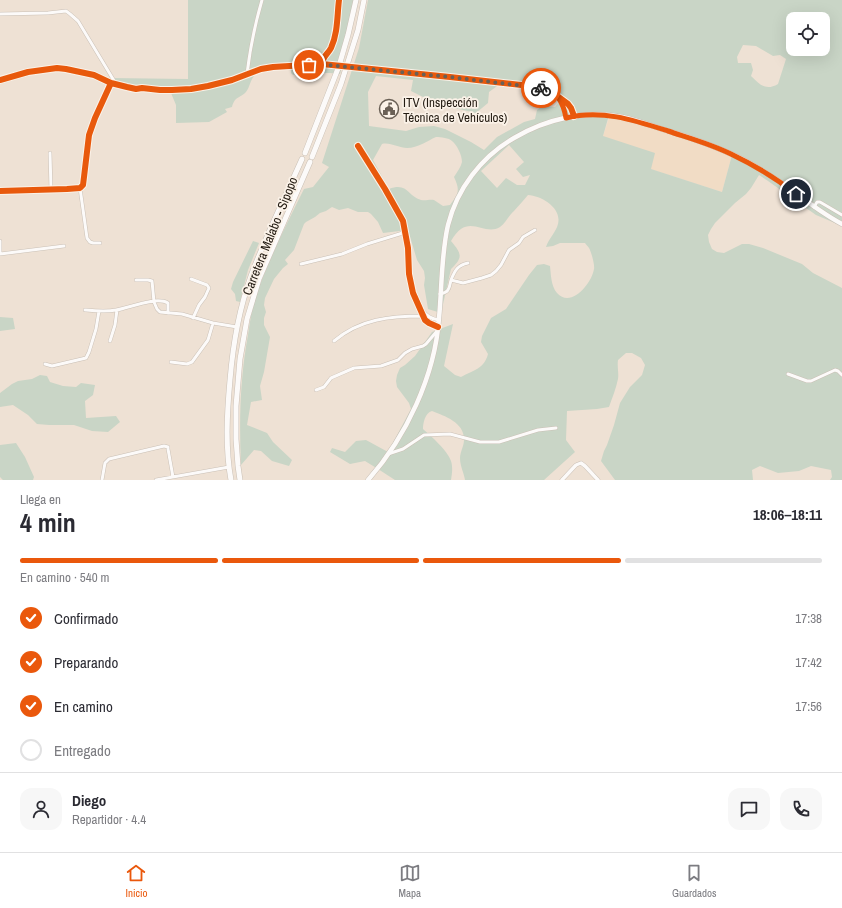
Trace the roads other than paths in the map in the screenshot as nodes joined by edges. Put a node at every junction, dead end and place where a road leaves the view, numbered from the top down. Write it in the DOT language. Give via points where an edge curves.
graph roads {
  1 [pos="262,0"];
  2 [pos="339,0"];
  3 [pos="356,0"];
  4 [pos="364,0"];
  5 [pos="0,14"];
  6 [pos="322,64"];
  7 [pos="247,74"];
  8 [pos="0,80"];
  9 [pos="111,83"];
  10 [pos="116,84"];
  11 [pos="560,100"];
  12 [pos="574,116"];
  13 [pos="566,118"];
  14 [pos="358,146"];
  15 [pos="50,153"];
  16 [pos="80,188"];
  17 [pos="51,190"];
  18 [pos="0,191"];
  19 [pos="814,207"];
  20 [pos="842,215"];
  21 [pos="842,224"];
  22 [pos="535,230"];
  23 [pos="406,232"];
  24 [pos="0,241"];
  25 [pos="100,243"];
  26 [pos="64,246"];
  27 [pos="0,253"];
  28 [pos="468,263"];
  29 [pos="301,264"];
  30 [pos="191,278"];
  31 [pos="136,280"];
  32 [pos="452,280"];
  33 [pos="440,294"];
  34 [pos="154,302"];
  35 [pos="421,308"];
  36 [pos="85,310"];
  37 [pos="117,310"];
  38 [pos="100,311"];
  39 [pos="168,313"];
  40 [pos="423,316"];
  41 [pos="193,318"];
  42 [pos="439,320"];
  43 [pos="213,323"];
  44 [pos="237,327"];
  45 [pos="438,328"];
  46 [pos="110,341"];
  47 [pos="334,341"];
  48 [pos="171,362"];
  49 [pos="45,364"];
  50 [pos="788,374"];
  51 [pos="842,375"];
  52 [pos="316,390"];
  53 [pos="556,428"];
  54 [pos="388,454"];
  55 [pos="229,467"];
  56 [pos="173,477"];
  57 [pos="102,480"];
  58 [pos="156,480"];
  59 [pos="231,480"];
  60 [pos="240,480"];
  61 [pos="368,480"];
  62 [pos="562,480"];
  63 [pos="598,480"];
  1 -- 7 [label="street"];
  2 -- 6 [label="street" via="332,45"];
  3 -- 44 [label="highway, Carretera Malabo - Sipopo" via="339,66 304,156 251,277"];
  4 -- 60 [label="highway, Carretera Malabo - Sipopo" via="358,30 341,84 259,279 247,319 236,406"];
  5 -- 10 [label="street" via="66,11 78,21"];
  6 -- 7 [label="street" via="273,67"];
  6 -- 11 [label="street, bridge" via="539,87 549,90"];
  7 -- 10 [label="street" via="191,89 136,89"];
  8 -- 9 [label="street" via="28,72 57,68 94,75"];
  9 -- 10 [label="street"];
  9 -- 16 [label="street" via="89,135 83,185"];
  11 -- 12 [label="street" via="568,104"];
  11 -- 13 [label="street"];
  12 -- 13 [label="main road"];
  12 -- 19 [label="main road" via="591,114 621,117 697,140 756,167"];
  13 -- 33 [label="main road" via="544,123 505,143 478,167 464,186 448,225"];
  14 -- 23 [label="street" via="403,221"];
  15 -- 17 [label="street"];
  16 -- 17 [label="street"];
  16 -- 25 [label="street" via="87,238 90,242"];
  17 -- 18 [label="street"];
  19 -- 20 [label="street" via="818,202"];
  19 -- 21 [label="main road"];
  22 -- 32 [label="street" via="509,250 501,265 491,275 467,282"];
  23 -- 29 [label="street" via="342,254"];
  23 -- 35 [label="street" via="410,280"];
  24 -- 27 [label="street"];
  26 -- 27 [label="street"];
  28 -- 32 [label="street" via="458,267"];
  30 -- 41 [label="street" via="209,288"];
  31 -- 34 [label="street" via="152,282"];
  32 -- 33 [label="street" via="447,292"];
  33 -- 42 [label="main road"];
  34 -- 37 [label="street"];
  34 -- 39 [label="street" via="158,311"];
  34 -- 39 [label="street" via="167,302"];
  35 -- 40 [label="street"];
  35 -- 42 [label="street" via="428,316"];
  36 -- 38 [label="street"];
  37 -- 38 [label="street"];
  37 -- 46 [label="street"];
  38 -- 49 [label="street" via="86,358 52,366"];
  39 -- 41 [label="street"];
  40 -- 45 [label="street" via="427,322"];
  40 -- 47 [label="street" via="374,320 348,331"];
  41 -- 43 [label="street"];
  42 -- 45 [label="main road"];
  43 -- 44 [label="street"];
  43 -- 48 [label="street" via="208,340 192,362"];
  44 -- 55 [label="highway, Carretera Malabo - Sipopo" via="228,404"];
  45 -- 52 [label="street" via="426,344 405,353 398,360 381,366 354,368 331,378 324,387"];
  45 -- 54 [label="main road" via="427,378 412,413"];
  50 -- 51 [label="street" via="807,381 834,370"];
  53 -- 54 [label="street" via="538,430 499,442 480,442 450,434 424,435 403,450"];
  54 -- 61 [label="main road"];
  55 -- 56 [label="street"];
  55 -- 59 [label="highway, Carretera Malabo - Sipopo"];
  56 -- 57 [label="street" via="168,449 164,446 108,459"];
  56 -- 58 [label="street"];
  62 -- 63 [label="street" via="580,463"];
}
